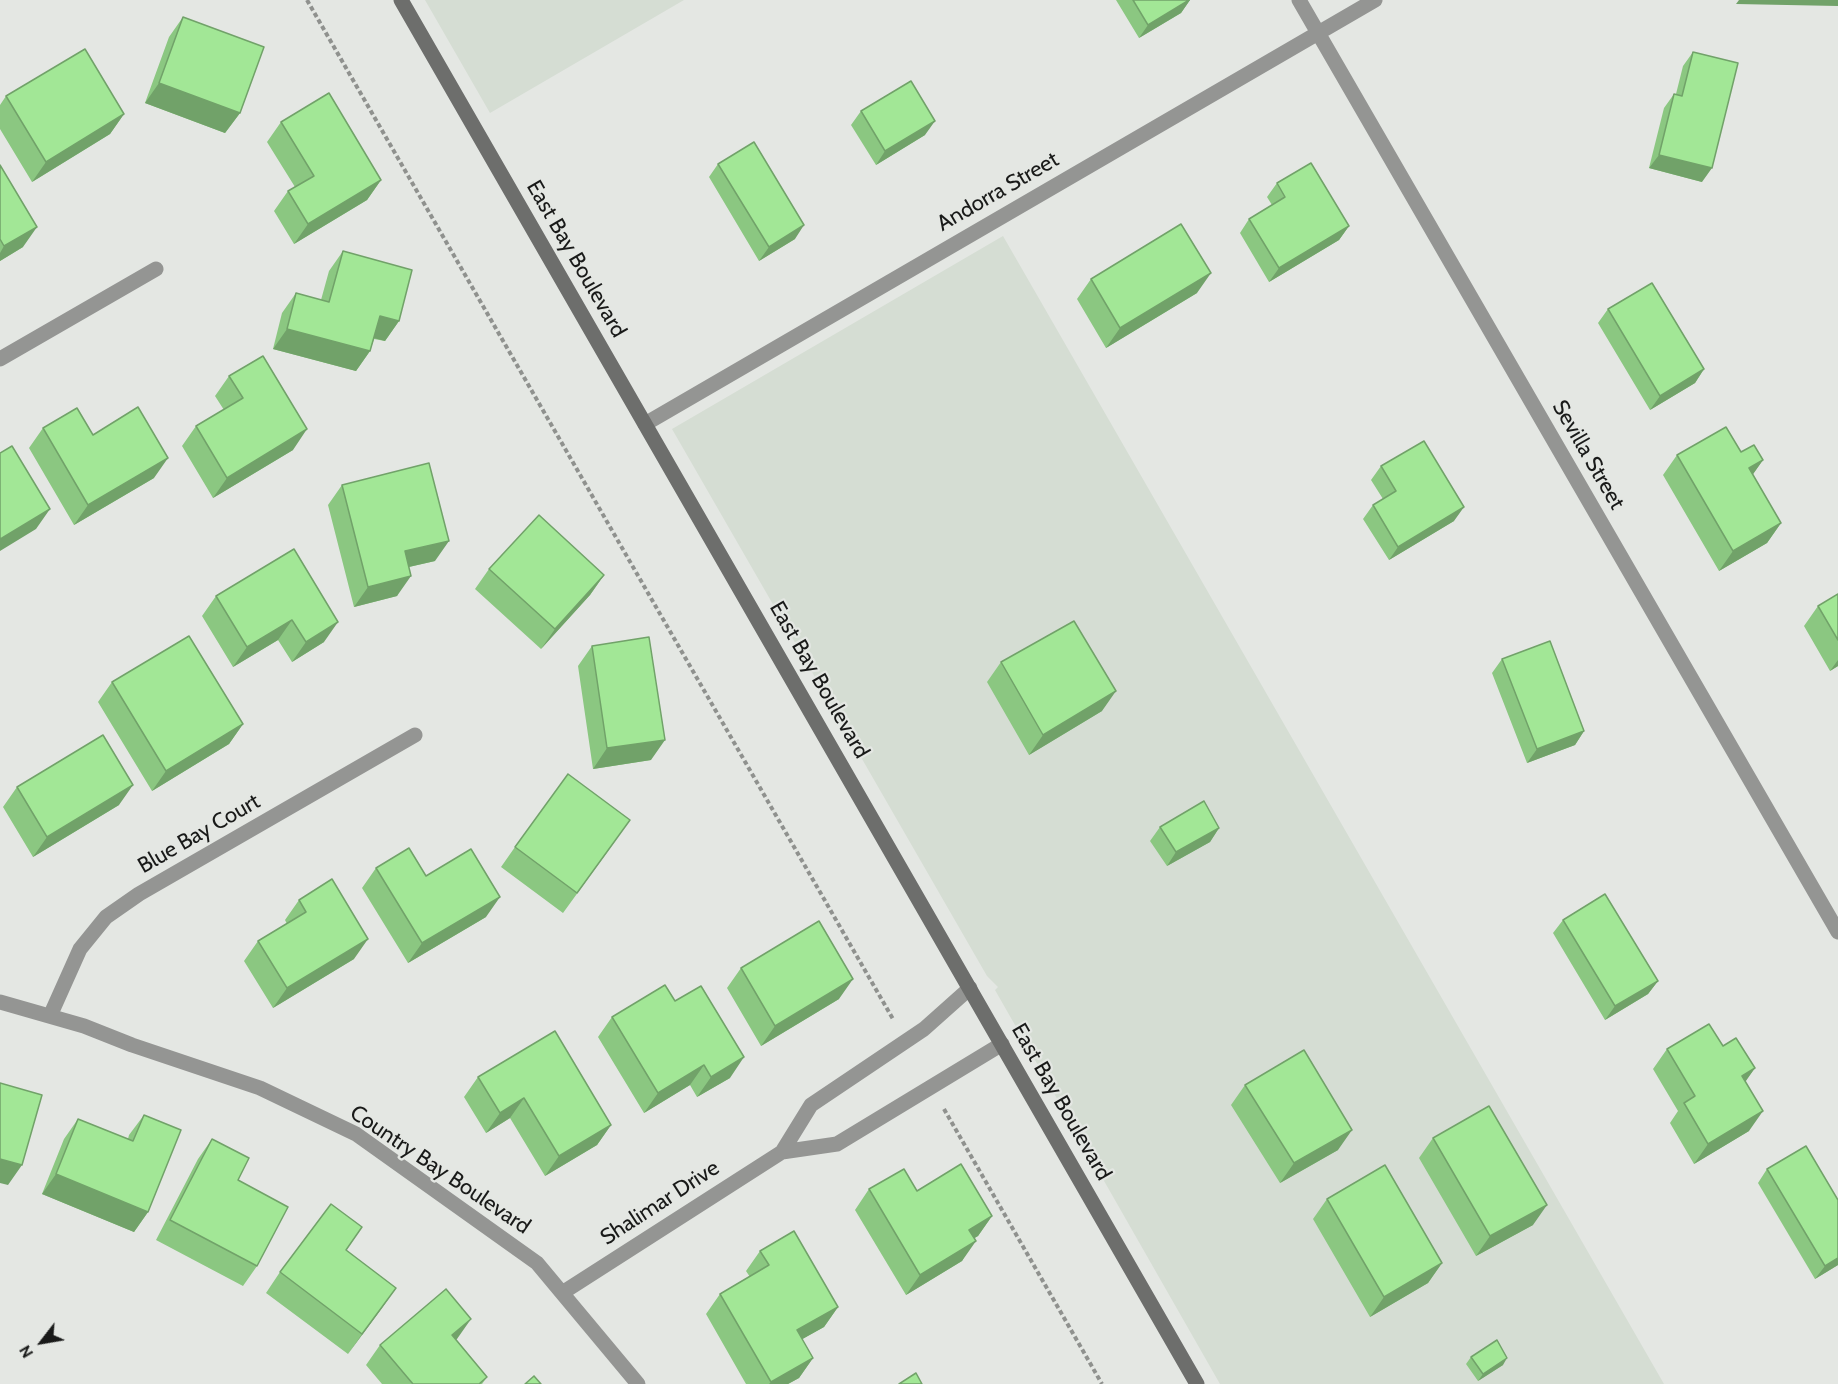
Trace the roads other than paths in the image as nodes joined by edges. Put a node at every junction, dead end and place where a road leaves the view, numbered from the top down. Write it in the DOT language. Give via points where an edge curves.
graph roads {
  1 [pos="401,0"];
  2 [pos="1299,0"];
  3 [pos="1374,0"];
  4 [pos="1318,33"];
  5 [pos="156,269"];
  6 [pos="0,359"];
  7 [pos="645,423"];
  8 [pos="415,735"];
  9 [pos="1838,932"];
  10 [pos="970,988"];
  11 [pos="0,1002"];
  12 [pos="50,1016"];
  13 [pos="1002,1044"];
  14 [pos="782,1152"];
  15 [pos="562,1293"];
  16 [pos="638,1384"];
  17 [pos="1197,1384"];
  1 -- 7 [label="main road, East Bay Boulevard"];
  2 -- 4 [label="street, Sevilla Street"];
  3 -- 4 [label="street, Andorra Street"];
  4 -- 7 [label="street, Andorra Street"];
  4 -- 9 [label="street, Sevilla Street"];
  5 -- 6 [label="street"];
  7 -- 10 [label="main road, East Bay Boulevard"];
  8 -- 12 [label="street, Blue Bay Court" via="139,894 106,917 80,949"];
  10 -- 13 [label="main road, East Bay Boulevard"];
  10 -- 14 [label="street, Shalimar Drive" via="924,1029 811,1105"];
  11 -- 12 [label="street, Country Bay Boulevard"];
  12 -- 15 [label="street, Country Bay Boulevard" via="260,1088 356,1134 537,1263"];
  13 -- 14 [label="street, Shalimar Drive" via="837,1144"];
  13 -- 17 [label="main road, East Bay Boulevard"];
  14 -- 15 [label="street, Shalimar Drive"];
  15 -- 16 [label="street, Country Bay Boulevard"];
}
